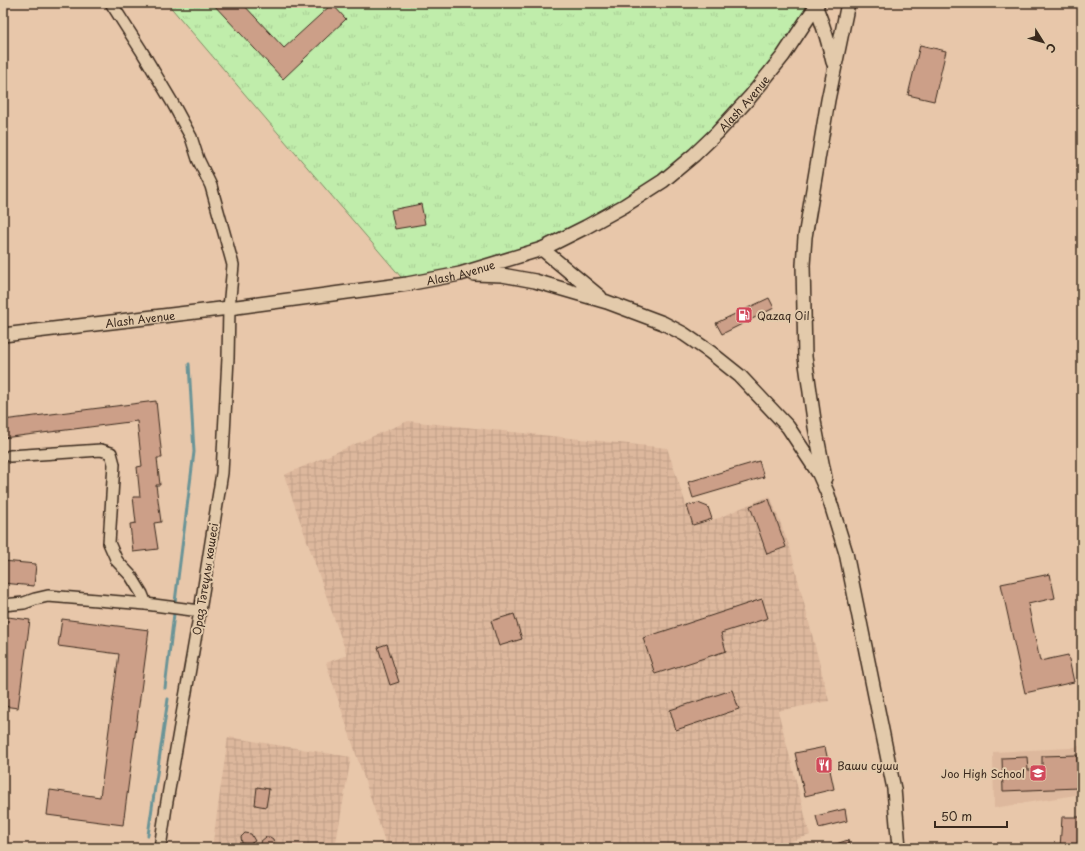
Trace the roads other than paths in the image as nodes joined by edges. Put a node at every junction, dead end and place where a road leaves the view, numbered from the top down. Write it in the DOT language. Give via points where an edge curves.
graph roads {
  1 [pos="112,3"];
  2 [pos="848,3"];
  3 [pos="817,5"];
  4 [pos="834,68"];
  5 [pos="542,249"];
  6 [pos="460,274"];
  7 [pos="607,302"];
  8 [pos="229,308"];
  9 [pos="3,335"];
  10 [pos="10,456"];
  11 [pos="827,492"];
  12 [pos="146,604"];
  13 [pos="3,605"];
  14 [pos="200,611"];
  15 [pos="160,848"];
  16 [pos="899,848"];
  1 -- 8 [label="street, Ораз Тәтеұлы көшесі" via="191,137 211,186 233,265"];
  2 -- 4 [label="main road"];
  3 -- 4 [label="main road"];
  3 -- 5 [label="main road, Alash Avenue" via="783,56 750,97 694,155 663,181 624,206"];
  4 -- 11 [label="main road" via="805,237 803,265 805,357"];
  5 -- 6 [label="main road, Alash Avenue"];
  5 -- 7 [label="main road"];
  6 -- 7 [label="main road" via="502,275 535,281"];
  6 -- 8 [label="main road, Alash Avenue" via="407,284"];
  7 -- 11 [label="main road" via="663,323 684,334 740,376 788,427 819,474"];
  8 -- 9 [label="main road, Alash Avenue"];
  8 -- 14 [label="street, Ораз Тәтеұлы көшесі" via="222,473"];
  10 -- 12 [label="street" via="101,450 111,453 114,464 109,543"];
  11 -- 16 [label="main road" via="846,553 894,789"];
  12 -- 13 [label="street" via="48,596 24,604"];
  12 -- 14 [label="street"];
  14 -- 15 [label="street, Ораз Тәтеұлы көшесі"];
}
